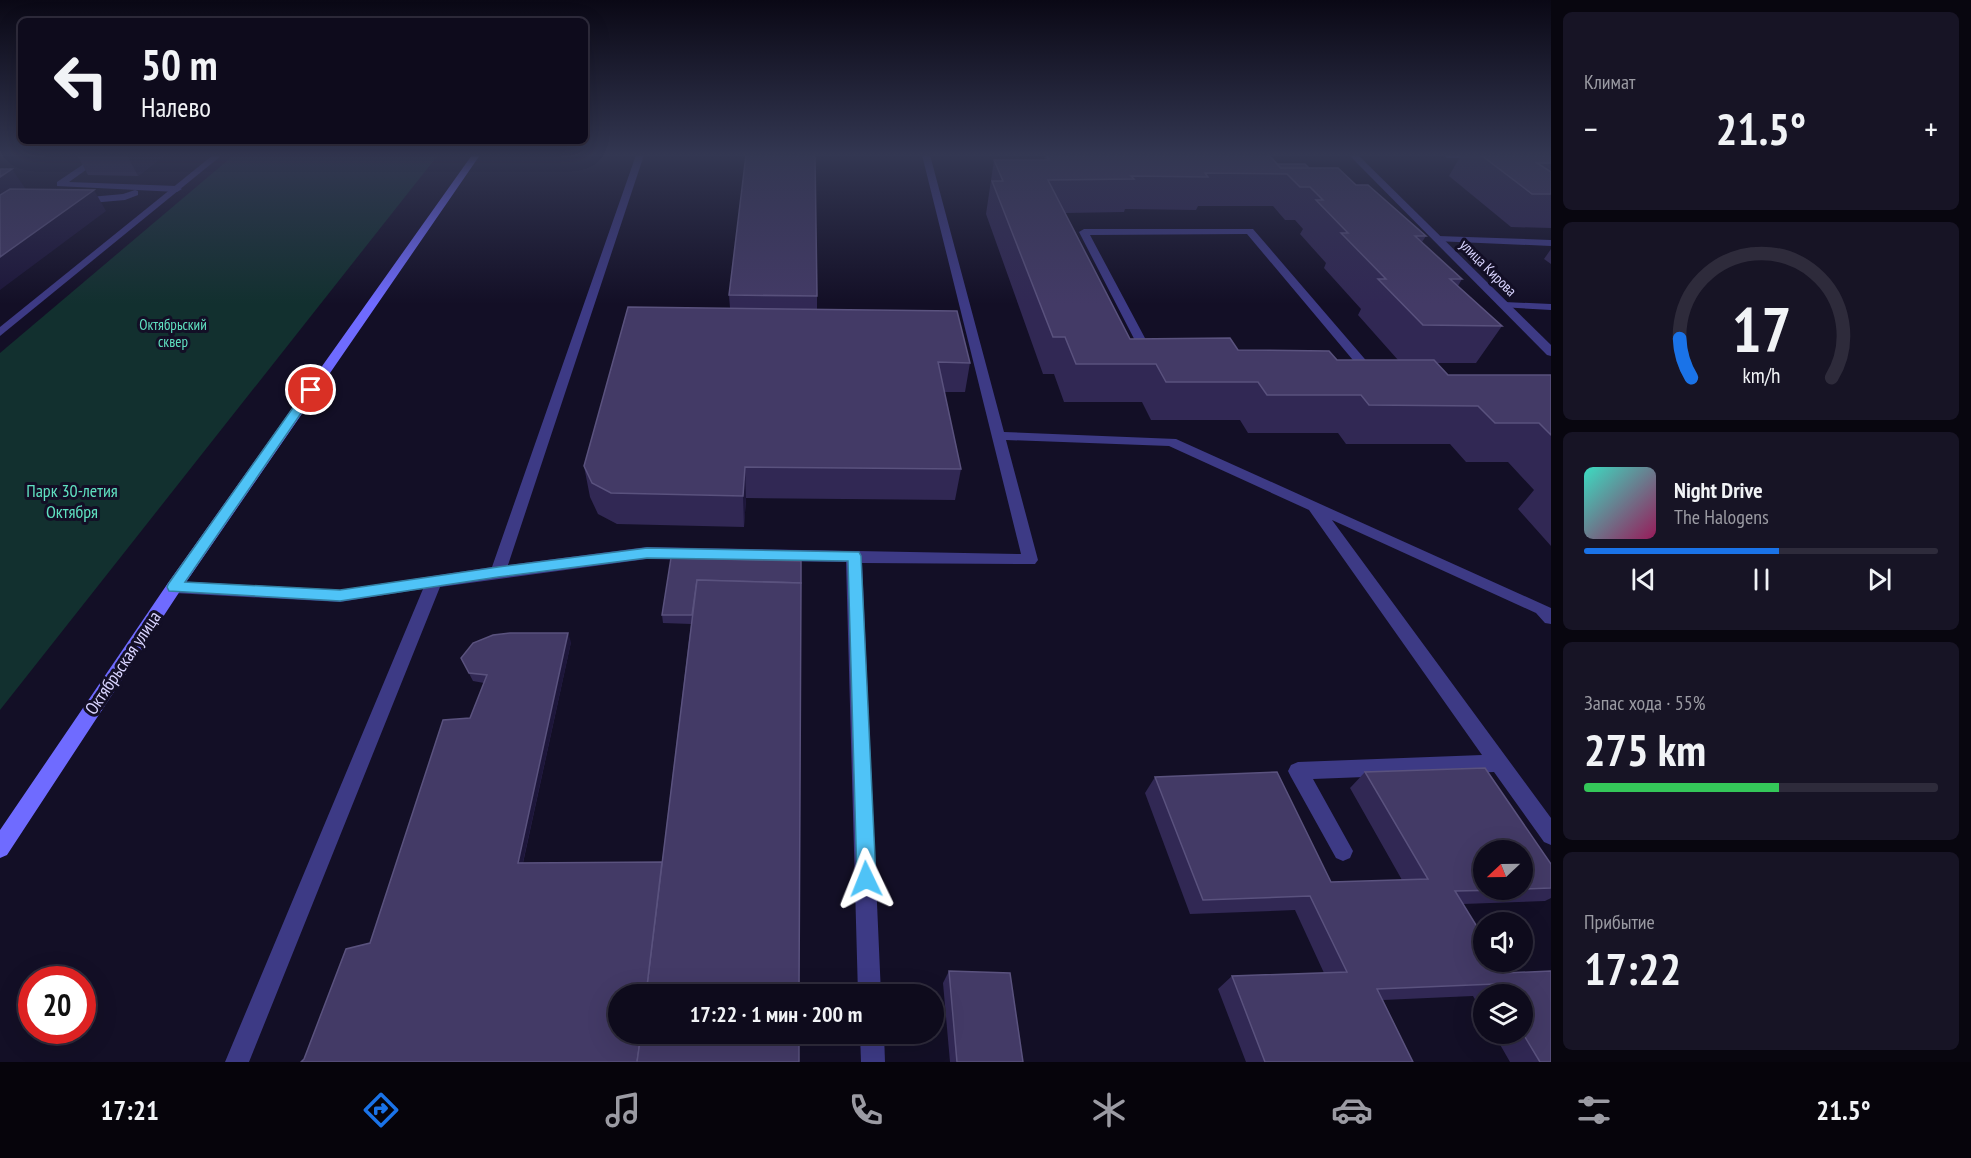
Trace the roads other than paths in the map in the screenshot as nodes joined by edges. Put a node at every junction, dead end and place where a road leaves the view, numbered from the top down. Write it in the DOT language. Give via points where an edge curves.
graph roads {
  1 [pos="158,205"];
  2 [pos="441,205"];
  3 [pos="623,205"];
  4 [pos="939,205"];
  5 [pos="1403,205"];
  6 [pos="1438,239"];
  7 [pos="1551,243"];
  8 [pos="1504,305"];
  9 [pos="1551,307"];
  10 [pos="0,333"];
  11 [pos="1551,352"];
  12 [pos="1157,356"];
  13 [pos="1373,378"];
  14 [pos="998,436"];
  15 [pos="1313,506"];
  16 [pos="854,556"];
  17 [pos="498,572"];
  18 [pos="434,582"];
  19 [pos="174,587"];
  20 [pos="1551,618"];
  21 [pos="1499,763"];
  22 [pos="1551,835"];
  23 [pos="0,848"];
  24 [pos="1342,851"];
  25 [pos="870,984"];
  26 [pos="872,1044"];
  27 [pos="237,1062"];
  28 [pos="873,1062"];
  1 -- 10 [label="street"];
  2 -- 19 [label="main road, Октябрьская улица"];
  3 -- 17 [label="street"];
  4 -- 14 [label="street"];
  5 -- 6 [label="street, улица Кирова"];
  6 -- 7 [label="street"];
  6 -- 8 [label="street, улица Кирова"];
  8 -- 9 [label="street"];
  8 -- 11 [label="street, улица Кирова"];
  12 -- 13 [label="street" via="1146,355 1084,232 1250,231"];
  14 -- 15 [label="street" via="1171,442"];
  14 -- 16 [label="street" via="1030,560"];
  15 -- 20 [label="street" via="1542,609"];
  15 -- 21 [label="street"];
  16 -- 17 [label="street" via="647,553"];
  16 -- 25 [label="street"];
  17 -- 18 [label="street"];
  18 -- 19 [label="street" via="340,596"];
  18 -- 27 [label="street"];
  19 -- 23 [label="main road, Октябрьская улица"];
  21 -- 22 [label="street"];
  21 -- 24 [label="street" via="1298,771"];
  26 -- 28 [label="street"];
}
